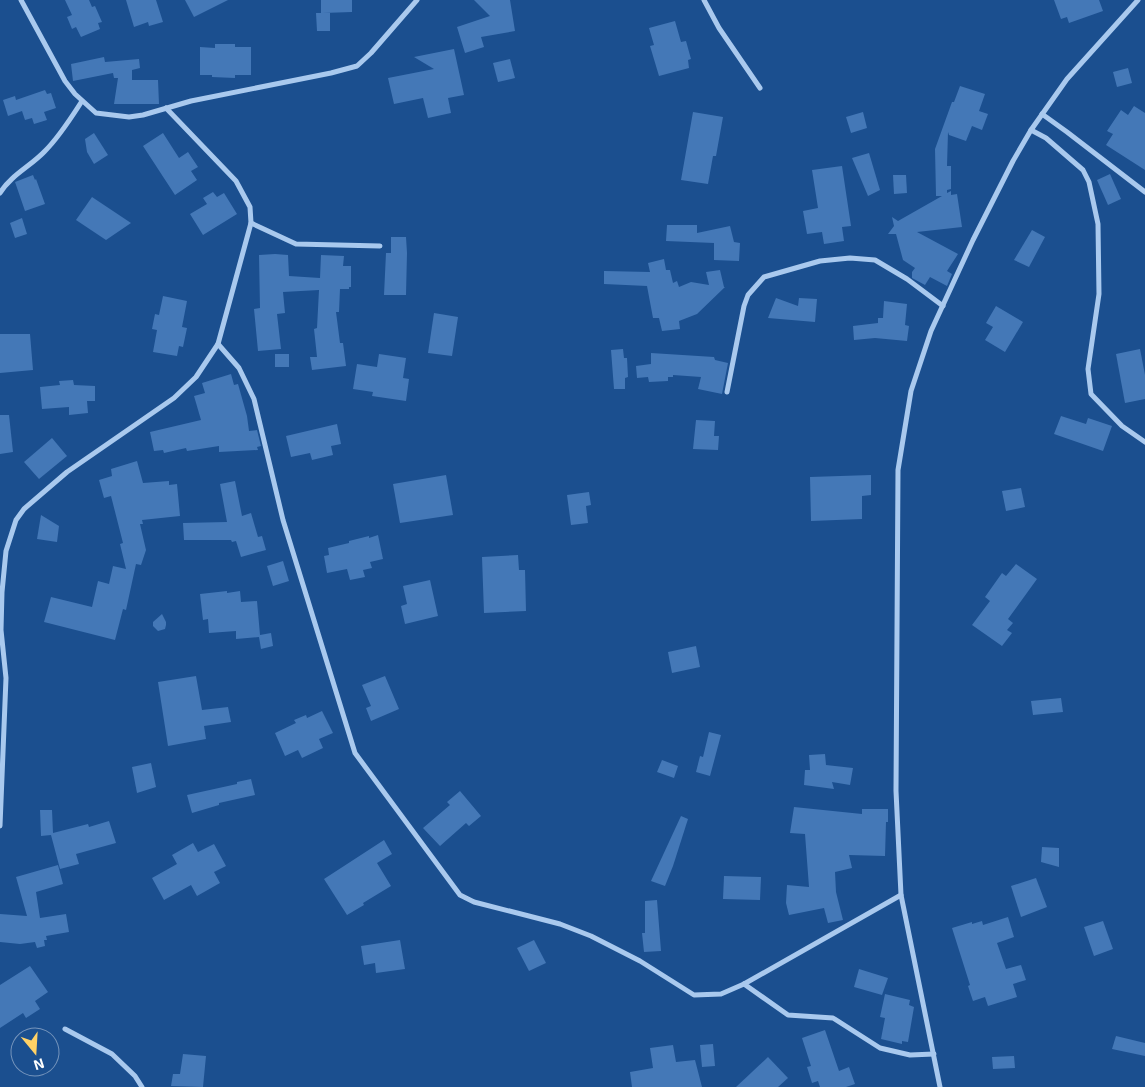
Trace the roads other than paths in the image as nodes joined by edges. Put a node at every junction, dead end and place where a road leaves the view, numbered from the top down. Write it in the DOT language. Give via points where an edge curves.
graph roads {
  1 [pos="21,0"];
  2 [pos="417,0"];
  3 [pos="704,0"];
  4 [pos="1138,0"];
  5 [pos="760,88"];
  6 [pos="82,101"];
  7 [pos="166,108"];
  8 [pos="1042,114"];
  9 [pos="1031,130"];
  10 [pos="1145,192"];
  11 [pos="0,193"];
  12 [pos="251,224"];
  13 [pos="380,246"];
  14 [pos="943,306"];
  15 [pos="218,344"];
  16 [pos="727,392"];
  17 [pos="1145,442"];
  18 [pos="0,826"];
  19 [pos="901,895"];
  20 [pos="744,984"];
  21 [pos="65,1029"];
  22 [pos="934,1054"];
  23 [pos="142,1087"];
  24 [pos="940,1087"];
  1 -- 6 [label="street" via="65,81"];
  2 -- 7 [label="street" via="357,66"];
  3 -- 5 [label="street"];
  4 -- 8 [label="street" via="1073,73"];
  6 -- 7 [label="street" via="96,113 118,116 143,115"];
  6 -- 11 [label="street" via="51,145 10,180"];
  7 -- 12 [label="street" via="236,181 250,207"];
  8 -- 9 [label="street"];
  8 -- 10 [label="street"];
  9 -- 14 [label="street" via="1013,160"];
  9 -- 17 [label="street" via="1046,138 1083,170 1089,182 1098,224 1098,294 1088,369 1091,394 1122,426"];
  12 -- 13 [label="street" via="296,244"];
  12 -- 15 [label="street"];
  14 -- 16 [label="street" via="875,260 820,261 764,278 748,295 744,306"];
  14 -- 19 [label="street" via="911,391 898,470 896,791"];
  15 -- 18 [label="street" via="196,378 174,398 67,472 24,509 16,520 6,551 2,592 1,630 6,678"];
  15 -- 20 [label="street" via="239,368 254,399 283,520 355,753 460,894 474,902 560,924 591,936 640,961 694,995 721,994"];
  19 -- 20 [label="street"];
  19 -- 22 [label="street"];
  20 -- 22 [label="street" via="788,1015 833,1018 880,1048 910,1055"];
  21 -- 23 [label="street" via="112,1054"];
  22 -- 24 [label="street"];
}
